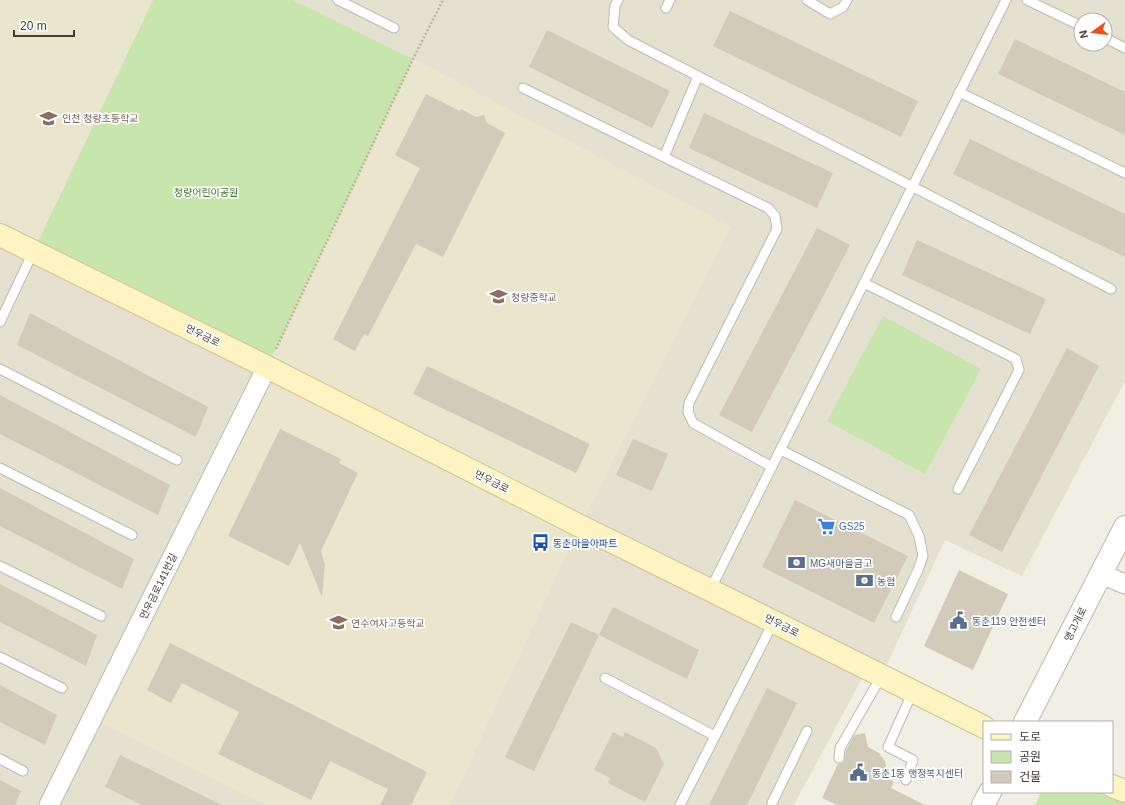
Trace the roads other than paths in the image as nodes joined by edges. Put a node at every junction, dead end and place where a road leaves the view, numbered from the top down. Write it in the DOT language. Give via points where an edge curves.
graph roads {
  1 [pos="338,0"];
  2 [pos="618,0"];
  3 [pos="807,0"];
  4 [pos="847,0"];
  5 [pos="1006,0"];
  6 [pos="1027,0"];
  7 [pos="1073,22"];
  8 [pos="394,28"];
  9 [pos="1113,42"];
  10 [pos="1125,48"];
  11 [pos="698,76"];
  12 [pos="523,88"];
  13 [pos="960,92"];
  14 [pos="664,157"];
  15 [pos="1125,173"];
  16 [pos="912,187"];
  17 [pos="0,235"];
  18 [pos="33,252"];
  19 [pos="864,283"];
  20 [pos="1111,289"];
  21 [pos="0,322"];
  22 [pos="267,367"];
  23 [pos="0,369"];
  24 [pos="780,450"];
  25 [pos="177,460"];
  26 [pos="772,467"];
  27 [pos="0,468"];
  28 [pos="958,489"];
  29 [pos="1125,527"];
  30 [pos="132,535"];
  31 [pos="0,566"];
  32 [pos="1101,574"];
  33 [pos="1125,584"];
  34 [pos="710,590"];
  35 [pos="101,616"];
  36 [pos="896,617"];
  37 [pos="774,621"];
  38 [pos="0,657"];
  39 [pos="882,675"];
  40 [pos="605,678"];
  41 [pos="62,688"];
  42 [pos="913,691"];
  43 [pos="1026,721"];
  44 [pos="983,726"];
  45 [pos="807,731"];
  46 [pos="715,736"];
  47 [pos="839,758"];
  48 [pos="0,759"];
  49 [pos="23,771"];
  50 [pos="906,780"];
  51 [pos="1113,786"];
  52 [pos="1125,791"];
  53 [pos="989,793"];
  54 [pos="49,805"];
  55 [pos="680,805"];
  56 [pos="772,805"];
  57 [pos="983,805"];
  1 -- 8 [label="lane"];
  2 -- 11 [label="lane" via="613,26 628,40"];
  3 -- 4 [label="lane" via="830,14 843,7"];
  5 -- 13 [label="lane"];
  6 -- 7 [label="lane"];
  9 -- 10 [label="lane"];
  11 -- 14 [label="lane"];
  11 -- 16 [label="lane"];
  12 -- 14 [label="lane"];
  13 -- 15 [label="lane"];
  13 -- 16 [label="lane"];
  14 -- 26 [label="lane" via="768,208 775,216 776,229 689,403 688,412 694,423"];
  16 -- 19 [label="lane"];
  16 -- 20 [label="lane"];
  17 -- 18 [label="main road, 먼우금로"];
  18 -- 21 [label="lane"];
  18 -- 22 [label="main road, 먼우금로"];
  19 -- 24 [label="lane"];
  19 -- 28 [label="lane" via="1016,359 1020,370"];
  22 -- 34 [label="main road, 먼우금로"];
  22 -- 54 [label="street, 먼우금로141번길"];
  23 -- 25 [label="lane"];
  24 -- 26 [label="lane"];
  24 -- 36 [label="lane" via="909,515 919,536 923,556"];
  26 -- 34 [label="lane"];
  27 -- 30 [label="lane"];
  29 -- 32 [label="street, 앵고개로"];
  31 -- 35 [label="lane"];
  32 -- 33 [label="street"];
  32 -- 43 [label="street, 앵고개로"];
  34 -- 37 [label="main road, 먼우금로"];
  37 -- 39 [label="main road, 먼우금로"];
  37 -- 46 [label="lane"];
  38 -- 41 [label="lane"];
  39 -- 42 [label="main road, 먼우금로"];
  39 -- 47 [label="lane" via="840,748"];
  40 -- 46 [label="lane"];
  42 -- 44 [label="main road, 먼우금로"];
  42 -- 50 [label="lane" via="888,747 913,760"];
  45 -- 56 [label="lane"];
  46 -- 55 [label="lane"];
  48 -- 49 [label="lane"];
  51 -- 52 [label="main road"];
  53 -- 57 [label="street"];
}
